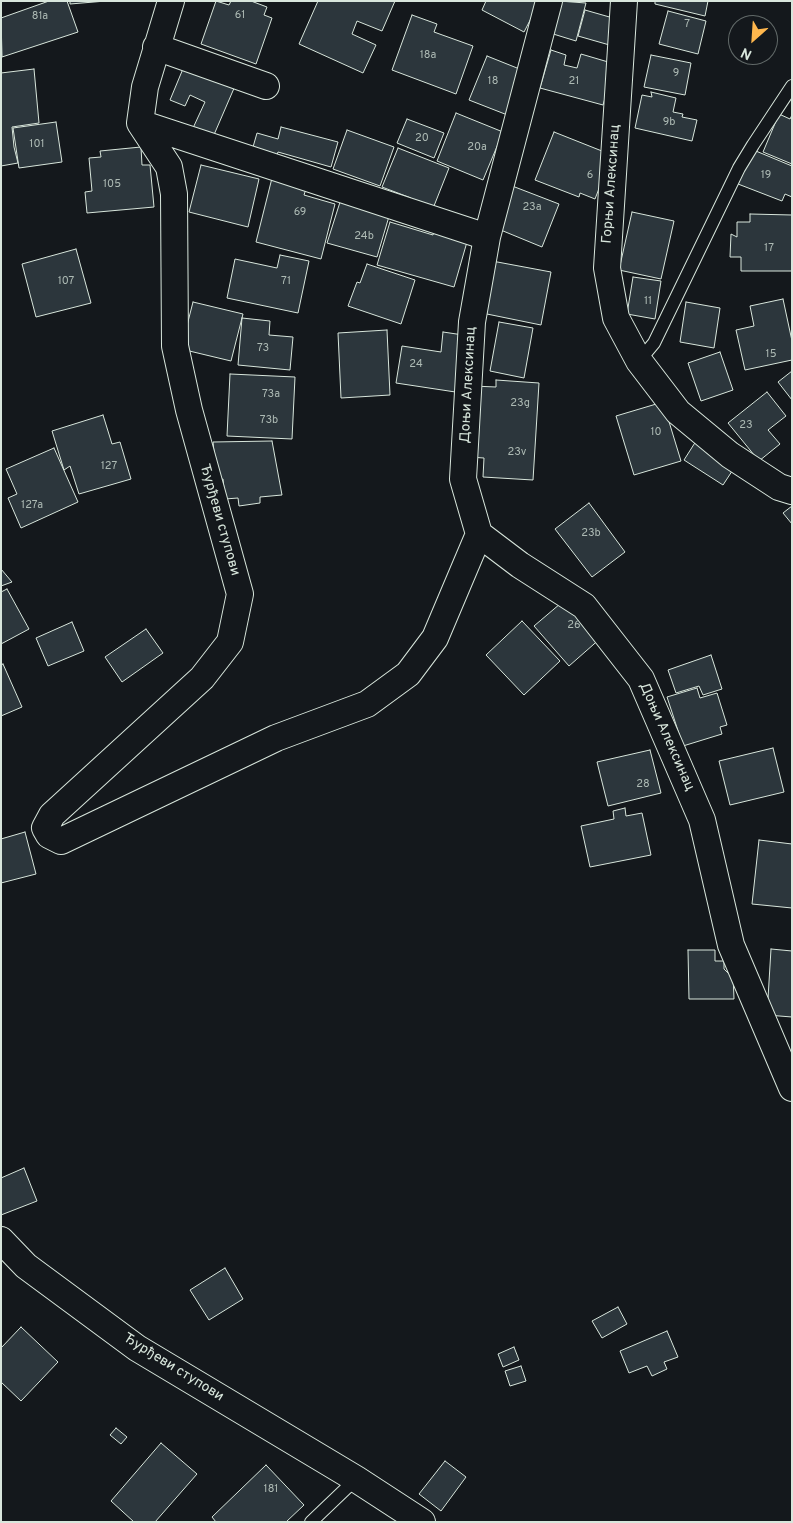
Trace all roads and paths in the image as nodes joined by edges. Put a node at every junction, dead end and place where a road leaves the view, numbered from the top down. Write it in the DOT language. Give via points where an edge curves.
graph roads {
  1 [pos="172,1"];
  2 [pos="550,1"];
  3 [pos="624,1"];
  4 [pos="156,47"];
  5 [pos="266,86"];
  6 [pos="792,86"];
  7 [pos="140,123"];
  8 [pos="488,237"];
  9 [pos="639,361"];
  10 [pos="792,491"];
  11 [pos="479,534"];
  12 [pos="792,1088"];
  13 [pos="1,1240"];
  14 [pos="356,1480"];
  15 [pos="311,1522"];
  16 [pos="422,1522"];
  1 -- 4 [label="street"];
  2 -- 8 [label="street, Доњи Алексинац"];
  3 -- 9 [label="street, Горњи Алексинац" via="607,268 616,318"];
  4 -- 5 [label="street"];
  4 -- 7 [label="street" via="145,86"];
  6 -- 9 [label="lane" via="739,168 654,343"];
  7 -- 8 [label="street"];
  7 -- 11 [label="street, Ђурђеви ступови" via="169,168 174,194 175,346 189,410 240,594 230,642 202,678 52,815 46,828 48,835 61,841 276,738 367,704 408,674 435,638"];
  8 -- 11 [label="street, Доњи Алексинац" via="472,322 463,479"];
  9 -- 10 [label="street, Горњи Алексинац" via="678,412 730,455 779,487"];
  11 -- 12 [label="street, Доњи Алексинац" via="584,606 641,679 702,820 731,945"];
  13 -- 14 [label="street, Ђурђеви ступови" via="26,1266 137,1348"];
  14 -- 15 [label="lane"];
  14 -- 16 [label="street, Ђурђеви ступови"];
}
